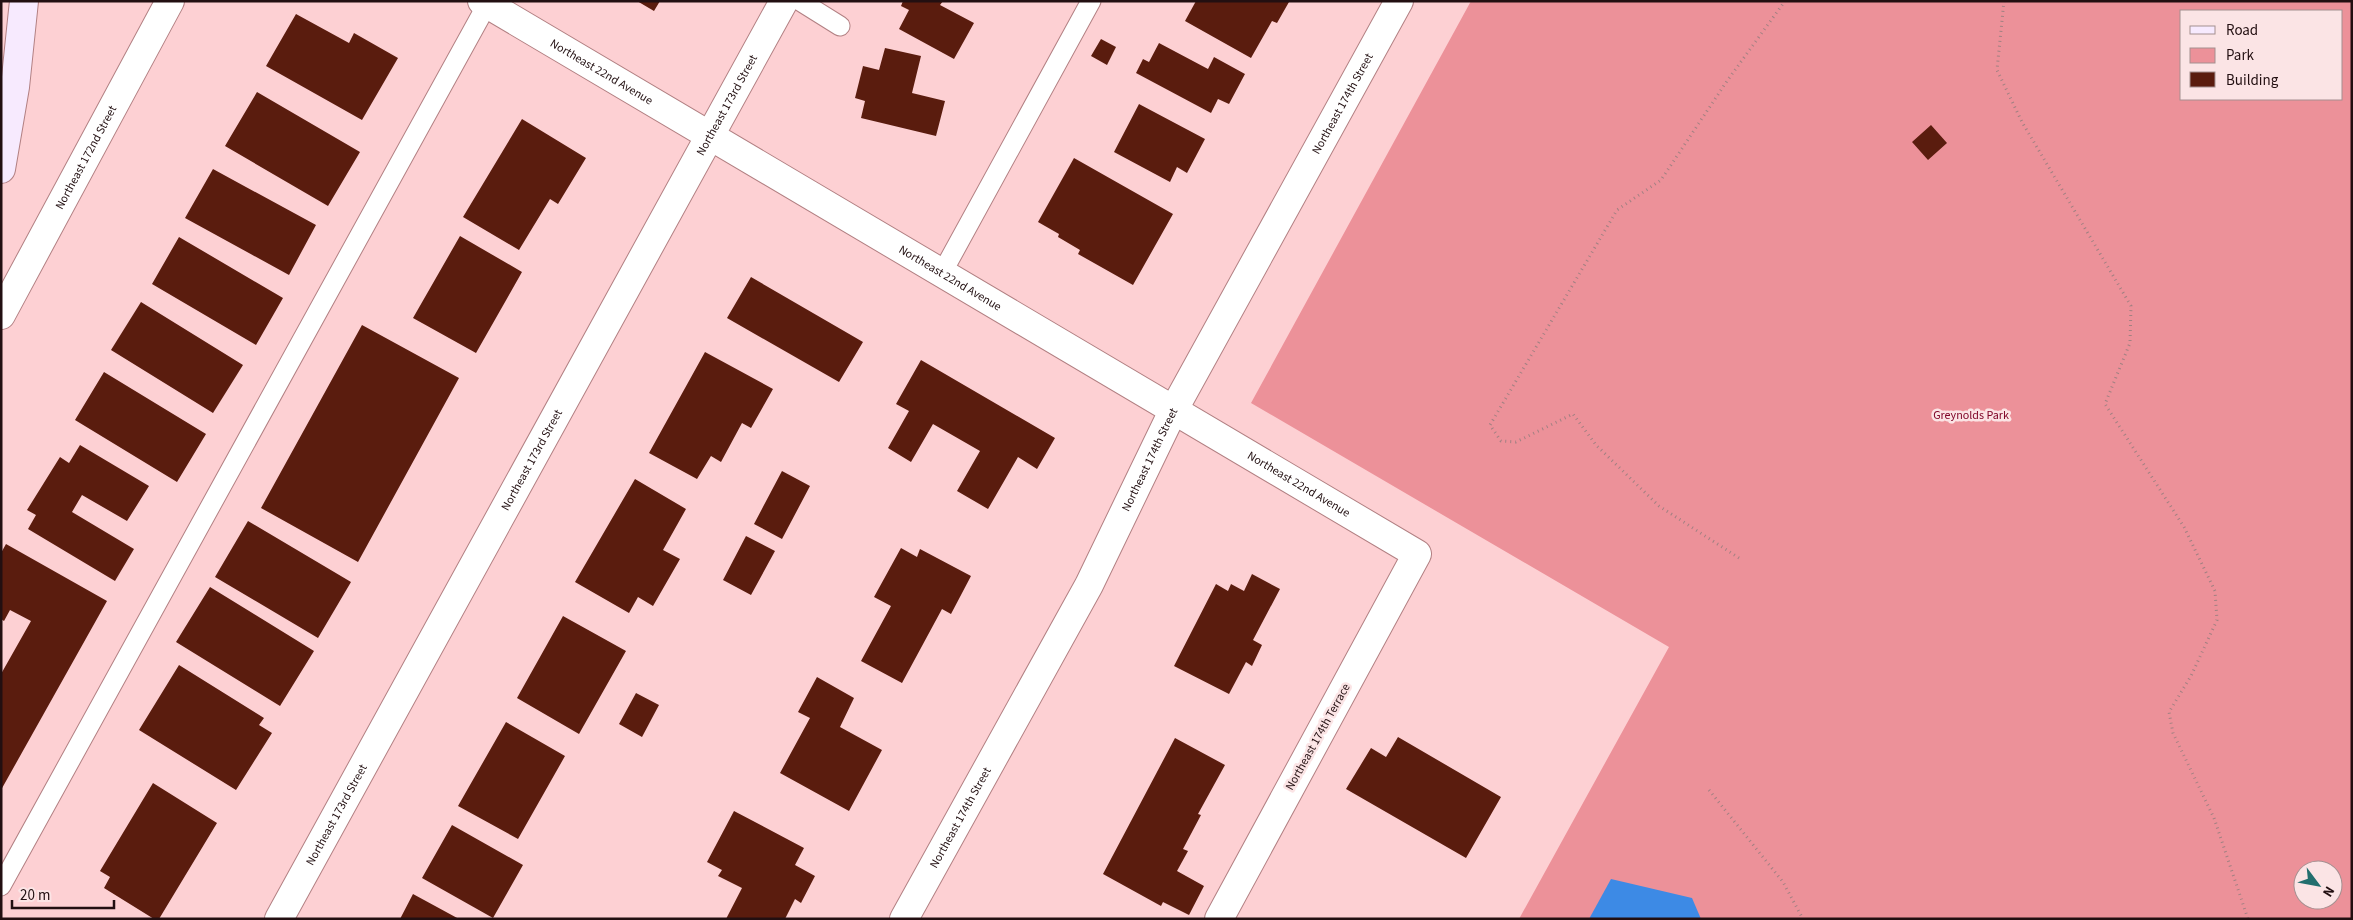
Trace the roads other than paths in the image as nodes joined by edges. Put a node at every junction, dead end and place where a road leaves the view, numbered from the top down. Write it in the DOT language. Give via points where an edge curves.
graph roads {
  1 [pos="24,1"];
  2 [pos="170,1"];
  3 [pos="784,1"];
  4 [pos="800,1"];
  5 [pos="1091,1"];
  6 [pos="1399,1"];
  7 [pos="486,2"];
  8 [pos="840,26"];
  9 [pos="711,136"];
  10 [pos="1,169"];
  11 [pos="942,273"];
  12 [pos="1,315"];
  13 [pos="1173,411"];
  14 [pos="1417,554"];
  15 [pos="1,886"];
  16 [pos="279,919"];
  17 [pos="904,919"];
  18 [pos="1219,919"];
  1 -- 10 [label="street" via="15,87"];
  2 -- 12 [label="street, Northeast 172nd Street"];
  3 -- 9 [label="street, Northeast 173rd Street"];
  4 -- 8 [label="lane"];
  5 -- 11 [label="lane"];
  6 -- 13 [label="street, Northeast 174th Street"];
  7 -- 9 [label="street, Northeast 22nd Avenue"];
  7 -- 15 [label="lane"];
  9 -- 11 [label="street, Northeast 22nd Avenue"];
  9 -- 16 [label="street, Northeast 173rd Street"];
  11 -- 13 [label="street, Northeast 22nd Avenue"];
  13 -- 14 [label="street, Northeast 22nd Avenue"];
  13 -- 17 [label="street, Northeast 174th Street" via="1089,585"];
  14 -- 18 [label="street, Northeast 174th Terrace"];
}
